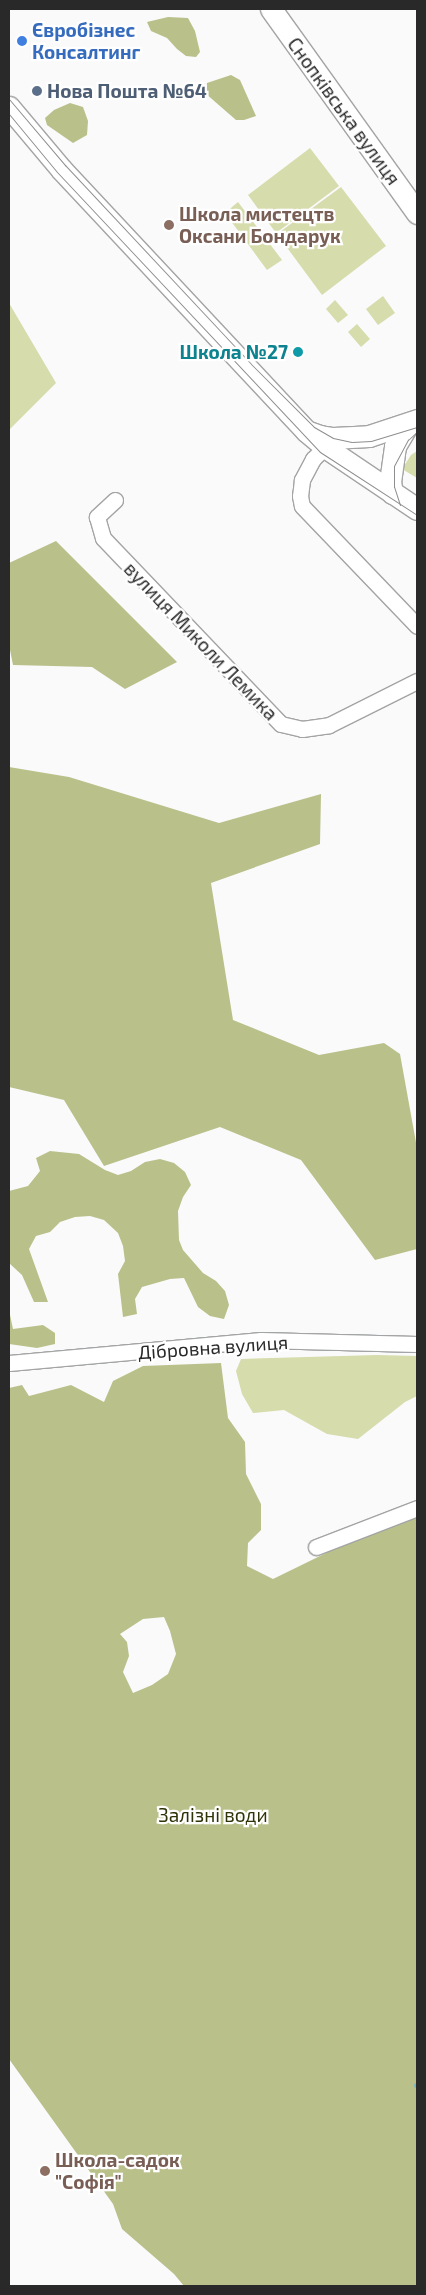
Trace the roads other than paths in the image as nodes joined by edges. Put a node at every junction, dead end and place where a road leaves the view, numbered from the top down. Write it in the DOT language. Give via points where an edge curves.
graph roads {
  1 [pos="271,9"];
  2 [pos="9,107"];
  3 [pos="417,213"];
  4 [pos="413,422"];
  5 [pos="306,431"];
  6 [pos="325,447"];
  7 [pos="392,493"];
  8 [pos="115,500"];
  9 [pos="417,509"];
  10 [pos="417,626"];
  11 [pos="417,680"];
  12 [pos="417,1344"];
  13 [pos="9,1363"];
  14 [pos="417,1508"];
  15 [pos="316,1547"];
  1 -- 3 [label="main road, Снопківська вулиця"];
  2 -- 5 [label="main road" via="68,176"];
  4 -- 5 [label="main road" via="361,437 320,436"];
  4 -- 7 [label="main road" via="401,432 393,453"];
  5 -- 6 [label="main road"];
  6 -- 7 [label="main road"];
  6 -- 10 [label="street" via="313,459 302,480 302,506"];
  7 -- 9 [label="main road"];
  8 -- 11 [label="street, вулиця Миколи Лемика" via="97,517 103,538 281,724 302,729 329,724"];
  12 -- 13 [label="street, Дібровна вулиця" via="261,1340"];
  14 -- 15 [label="street"];
}
